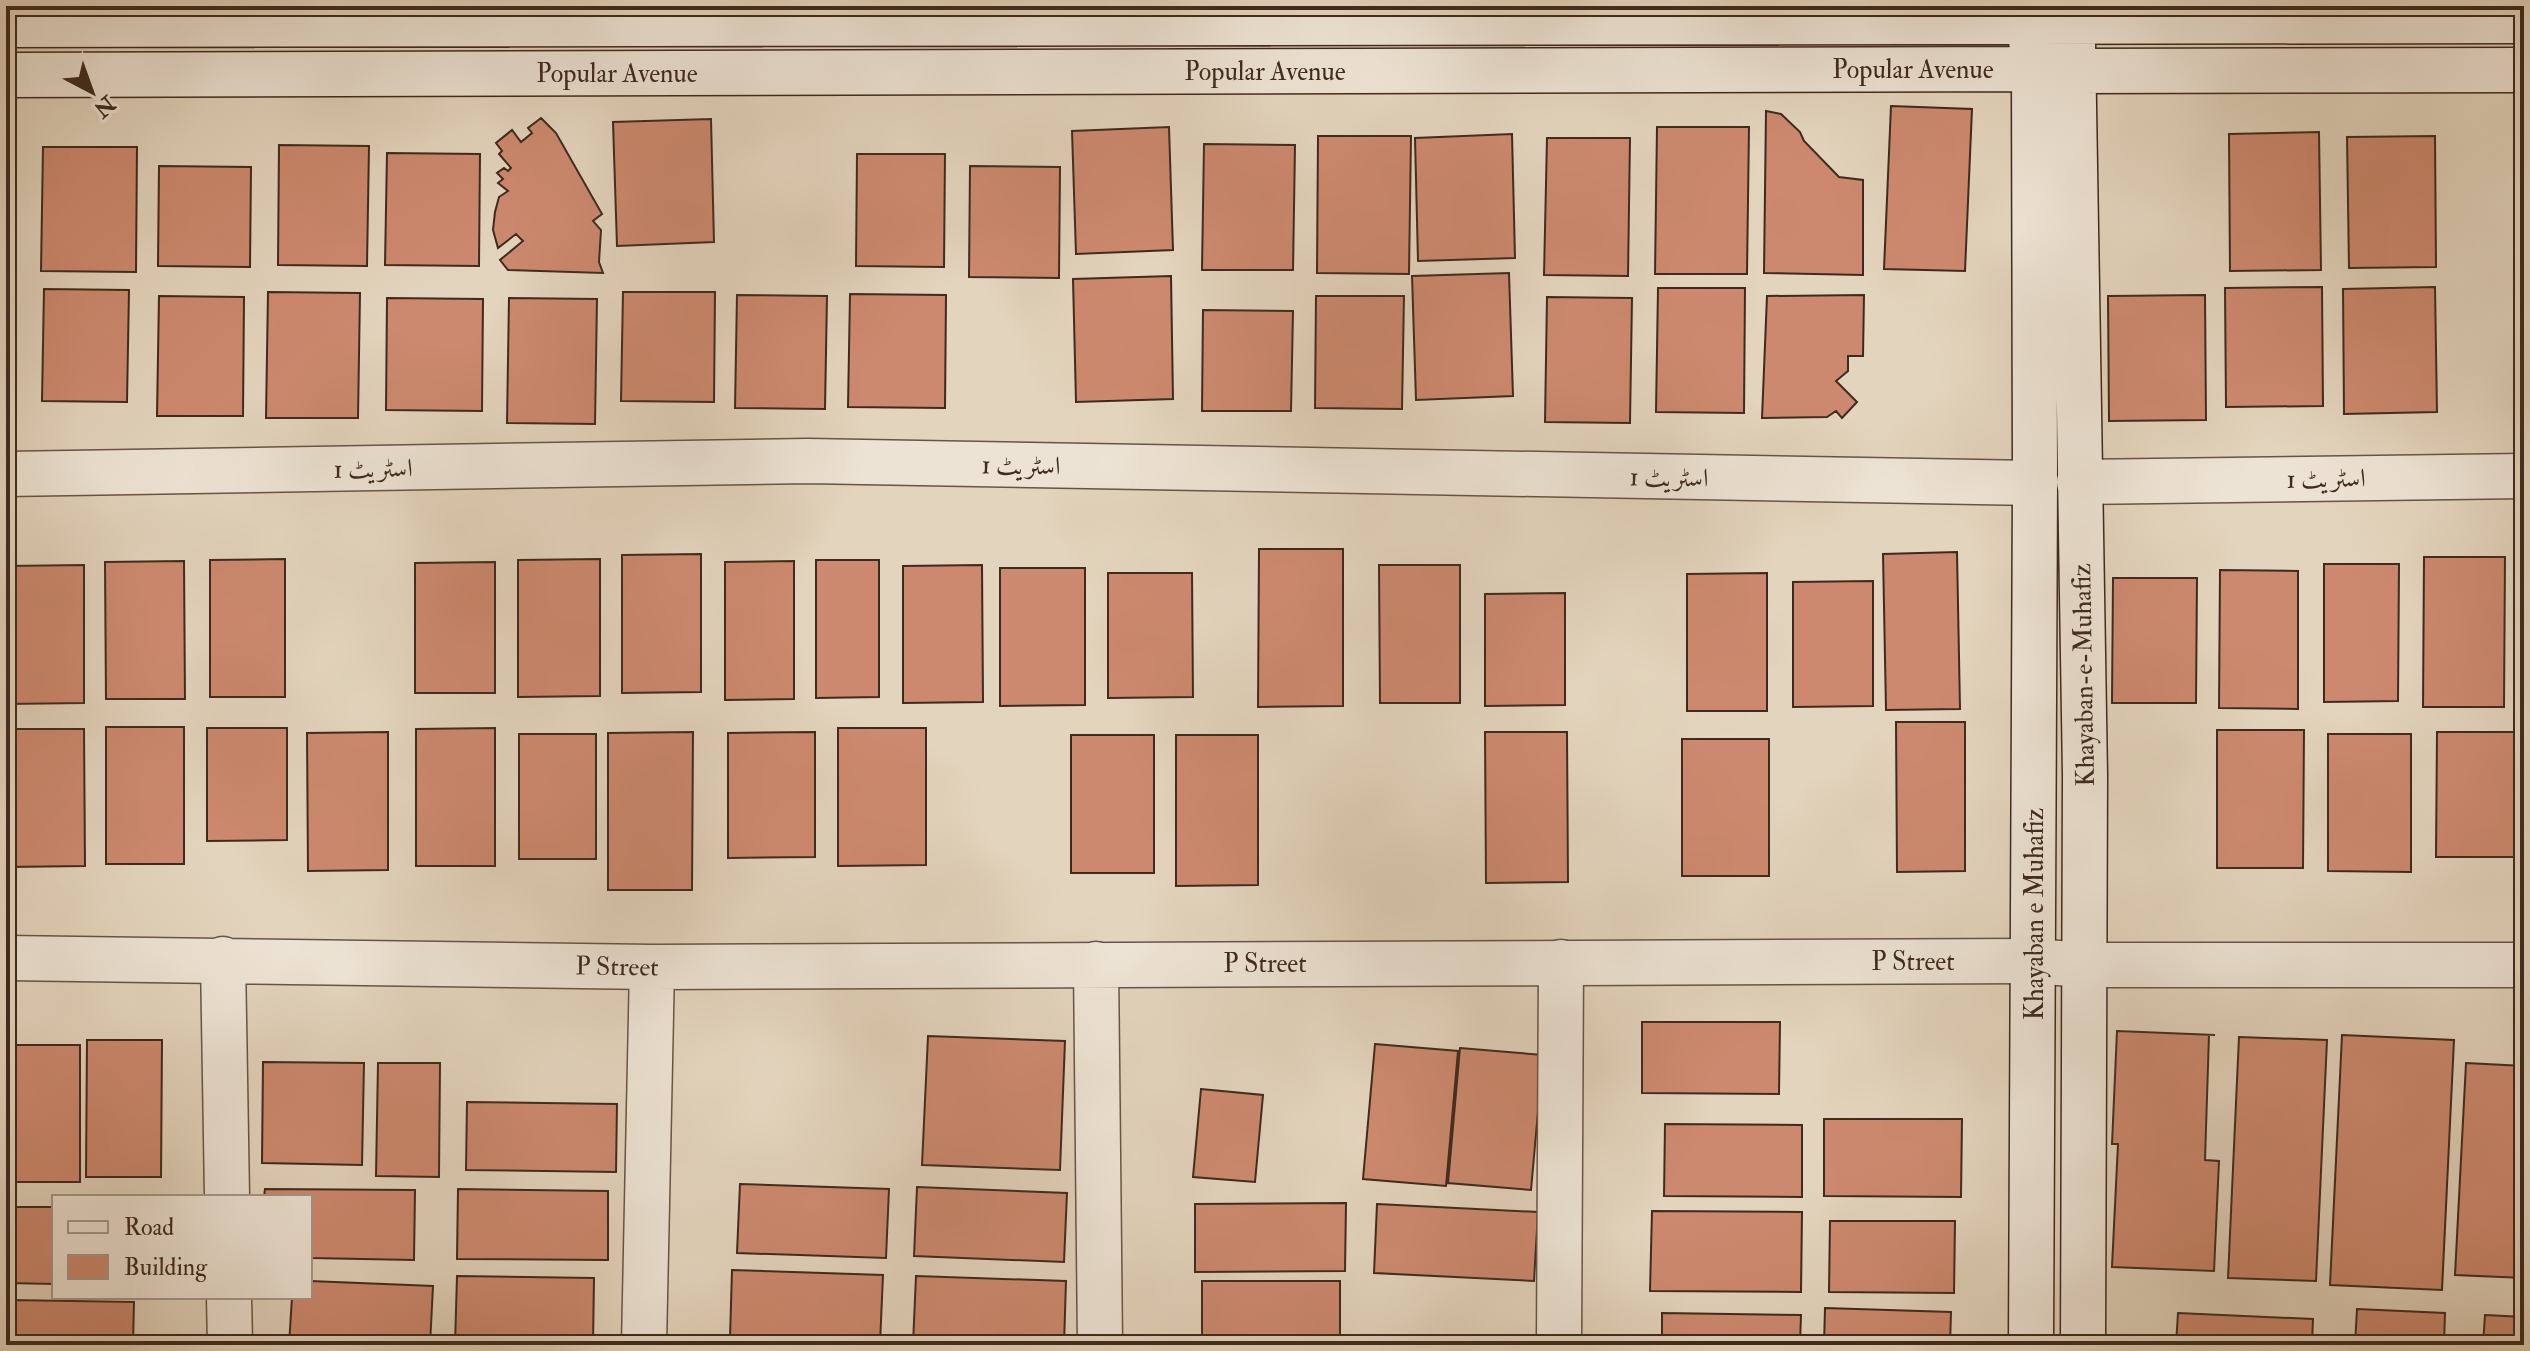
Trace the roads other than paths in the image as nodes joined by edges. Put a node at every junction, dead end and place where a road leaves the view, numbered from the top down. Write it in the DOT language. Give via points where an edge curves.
graph roads {
  1 [pos="2029,13"];
  2 [pos="2072,13"];
  3 [pos="2524,21"];
  4 [pos="6,25"];
  5 [pos="2054,70"];
  6 [pos="2524,70"];
  7 [pos="6,75"];
  8 [pos="6,474"];
  9 [pos="2524,476"];
  10 [pos="2079,482"];
  11 [pos="2035,483"];
  12 [pos="6,958"];
  13 [pos="223,959"];
  14 [pos="2034,961"];
  15 [pos="1561,962"];
  16 [pos="1096,964"];
  17 [pos="2083,965"];
  18 [pos="2524,965"];
  19 [pos="652,967"];
  20 [pos="227,1195"];
  21 [pos="229,1299"];
  22 [pos="230,1345"];
  23 [pos="644,1345"];
  24 [pos="1100,1345"];
  25 [pos="1559,1345"];
  26 [pos="2031,1345"];
  27 [pos="2083,1345"];
  1 -- 2 [label="street, Popular Avenue"];
  1 -- 4 [label="street, Popular Avenue"];
  1 -- 5 [label="street, Khayaban-e-Muhafiz"];
  2 -- 3 [label="street, Popular Avenue"];
  2 -- 5 [label="street, Khayaban-e-Muhafiz"];
  5 -- 6 [label="street, Popular Avenue"];
  5 -- 7 [label="street, Popular Avenue"];
  5 -- 10 [label="street, Khayaban-e-Muhafiz"];
  5 -- 11 [label="street, Khayaban-e-Muhafiz"];
  8 -- 11 [label="street, اسٹریٹ 1" via="807,461"];
  9 -- 10 [label="street, اسٹریٹ 1"];
  10 -- 17 [label="street, Khayaban-e-Muhafiz"];
  11 -- 14 [label="street, Khayaban e Muhafiz"];
  12 -- 13 [label="street, P Street"];
  13 -- 19 [label="street, P Street"];
  13 -- 20 [label="street"];
  14 -- 15 [label="street, P Street"];
  14 -- 17 [label="street, P Street"];
  14 -- 26 [label="street, Khayaban e Muhafiz"];
  15 -- 16 [label="street, P Street"];
  15 -- 25 [label="street"];
  16 -- 19 [label="street, P Street"];
  16 -- 24 [label="street"];
  17 -- 18 [label="street, P Street"];
  17 -- 27 [label="street, Khayaban-e-Muhafiz"];
  19 -- 23 [label="street"];
  21 -- 22 [label="street"];
}
